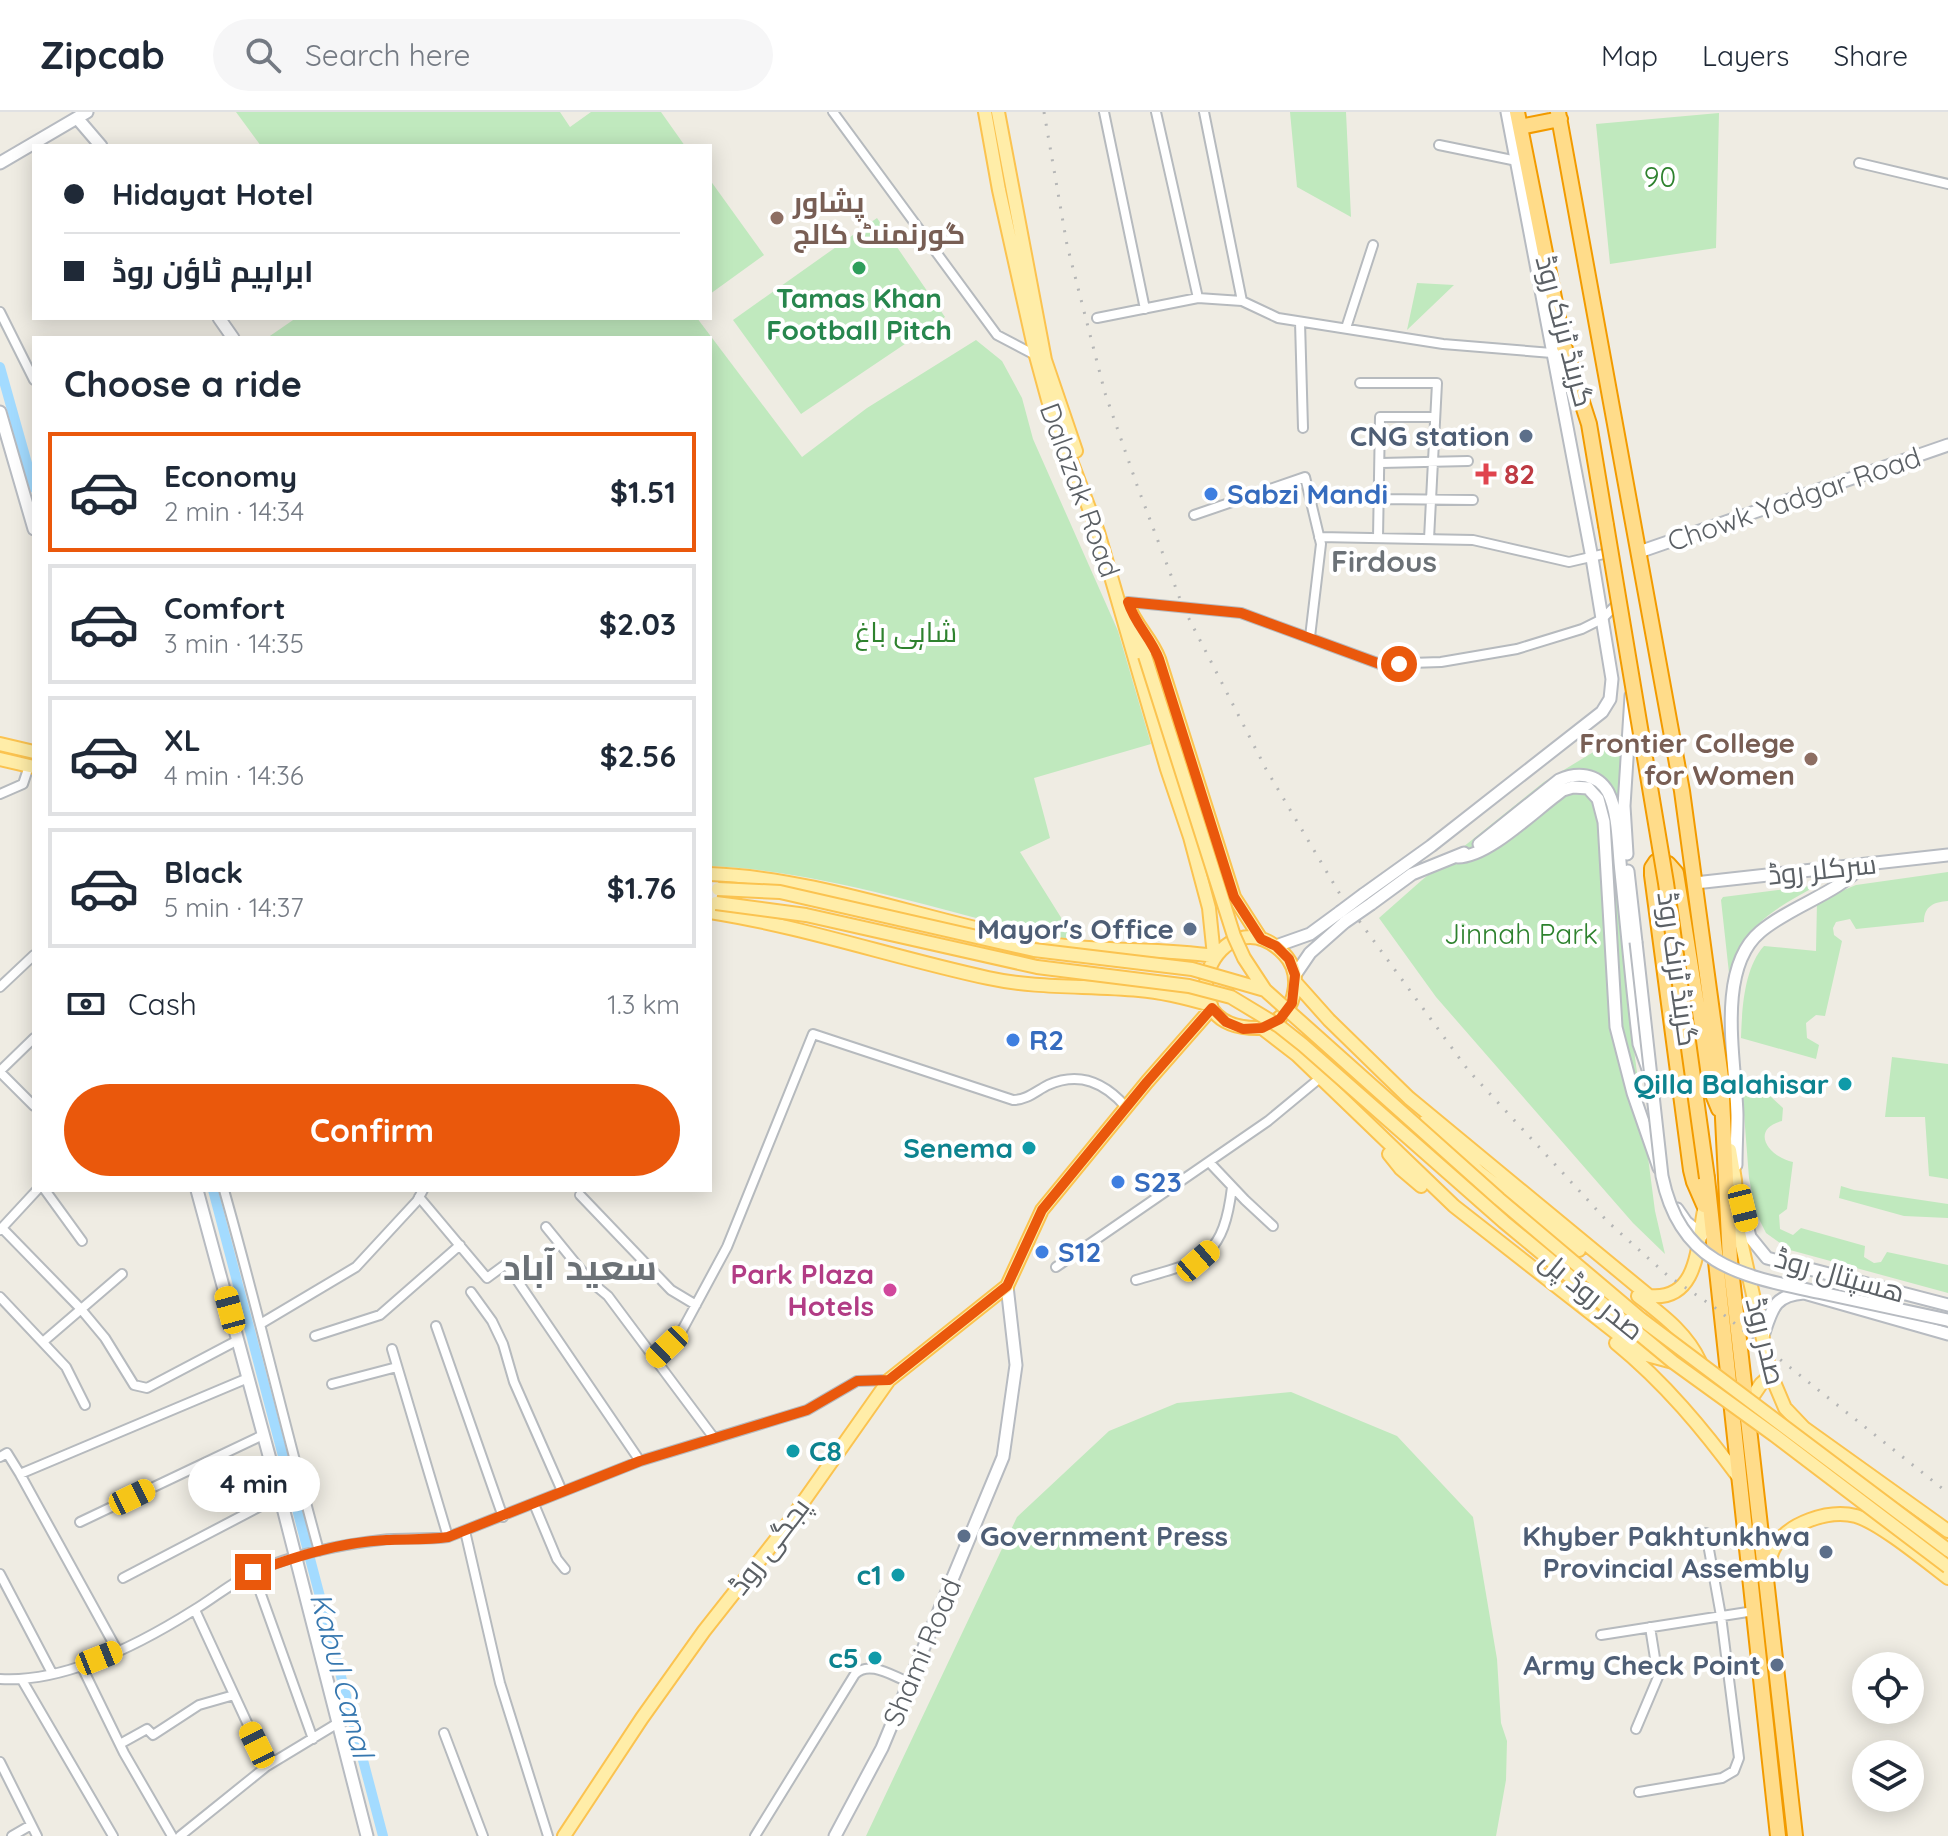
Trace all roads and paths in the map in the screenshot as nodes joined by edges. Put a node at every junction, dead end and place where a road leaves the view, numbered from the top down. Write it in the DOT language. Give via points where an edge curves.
graph roads {
  1 [pos="833,112"];
  2 [pos="985,112"];
  3 [pos="998,112"];
  4 [pos="1104,112"];
  5 [pos="1156,112"];
  6 [pos="1204,112"];
  7 [pos="1507,112"];
  8 [pos="82,115"];
  9 [pos="1558,117"];
  10 [pos="1518,119"];
  11 [pos="32,144"];
  12 [pos="32,144"];
  13 [pos="100,144"];
  14 [pos="1439,145"];
  15 [pos="1517,161"];
  16 [pos="0,163"];
  17 [pos="1859,163"];
  18 [pos="1948,184"];
  19 [pos="1373,245"];
  20 [pos="1198,298"];
  21 [pos="1242,301"];
  22 [pos="1145,309"];
  23 [pos="0,312"];
  24 [pos="1097,318"];
  25 [pos="1300,322"];
  26 [pos="1346,328"];
  27 [pos="1552,353"];
  28 [pos="1040,358"];
  29 [pos="32,376"];
  30 [pos="1360,383"];
  31 [pos="0,412"];
  32 [pos="1434,417"];
  33 [pos="1303,428"];
  34 [pos="1948,445"];
  35 [pos="1468,461"];
  36 [pos="1432,462"];
  37 [pos="1381,463"];
  38 [pos="1380,499"];
  39 [pos="1431,500"];
  40 [pos="1473,500"];
  41 [pos="1194,515"];
  42 [pos="32,522"];
  43 [pos="1319,537"];
  44 [pos="1378,538"];
  45 [pos="1429,539"];
  46 [pos="1639,552"];
  47 [pos="1608,553"];
  48 [pos="1592,558"];
  49 [pos="1128,602"];
  50 [pos="1617,604"];
  51 [pos="1602,619"];
  52 [pos="1133,620"];
  53 [pos="1310,637"];
  54 [pos="1633,675"];
  55 [pos="0,744"];
  56 [pos="32,752"];
  57 [pos="0,759"];
  58 [pos="32,767"];
  59 [pos="0,794"];
  60 [pos="1948,855"];
  61 [pos="1458,857"];
  62 [pos="1863,865"];
  63 [pos="712,874"];
  64 [pos="1695,883"];
  65 [pos="714,888"];
  66 [pos="1368,899"];
  67 [pos="712,906"];
  68 [pos="1342,917"];
  69 [pos="1261,939"];
  70 [pos="1276,946"];
  71 [pos="1214,956"];
  72 [pos="32,957"];
  73 [pos="1296,979"];
  74 [pos="0,987"];
  75 [pos="1265,990"];
  76 [pos="1212,1007"];
  77 [pos="1262,1028"];
  78 [pos="32,1040"];
  79 [pos="1374,1064"];
  80 [pos="0,1071"];
  81 [pos="1650,1073"];
  82 [pos="1320,1078"];
  83 [pos="1336,1093"];
  84 [pos="1409,1098"];
  85 [pos="32,1104"];
  86 [pos="1126,1107"];
  87 [pos="1724,1119"];
  88 [pos="1369,1126"];
  89 [pos="1209,1162"];
  90 [pos="1735,1180"];
  91 [pos="1232,1187"];
  92 [pos="35,1192"];
  93 [pos="46,1192"];
  94 [pos="198,1192"];
  95 [pos="225,1192"];
  96 [pos="1706,1192"];
  97 [pos="421,1194"];
  98 [pos="580,1195"];
  99 [pos="1273,1226"];
  100 [pos="546,1227"];
  101 [pos="1,1229"];
  102 [pos="1702,1235"];
  103 [pos="82,1241"];
  104 [pos="460,1245"];
  105 [pos="1056,1267"];
  106 [pos="122,1274"];
  107 [pos="1136,1280"];
  108 [pos="1007,1286"];
  109 [pos="471,1292"];
  110 [pos="0,1297"];
  111 [pos="696,1305"];
  112 [pos="1948,1305"];
  113 [pos="80,1308"];
  114 [pos="1948,1320"];
  115 [pos="262,1323"];
  116 [pos="436,1326"];
  117 [pos="1948,1334"];
  118 [pos="315,1336"];
  119 [pos="1763,1336"];
  120 [pos="238,1340"];
  121 [pos="44,1341"];
  122 [pos="392,1349"];
  123 [pos="655,1358"];
  124 [pos="1673,1362"];
  125 [pos="1700,1362"];
  126 [pos="397,1367"];
  127 [pos="1771,1375"];
  128 [pos="248,1378"];
  129 [pos="889,1380"];
  130 [pos="332,1384"];
  131 [pos="85,1405"];
  132 [pos="1746,1406"];
  133 [pos="263,1435"];
  134 [pos="714,1438"];
  135 [pos="0,1457"];
  136 [pos="640,1461"];
  137 [pos="20,1474"];
  138 [pos="1740,1479"];
  139 [pos="562,1491"];
  140 [pos="280,1496"];
  141 [pos="534,1504"];
  142 [pos="503,1517"];
  143 [pos="80,1522"];
  144 [pos="465,1531"];
  145 [pos="1948,1531"];
  146 [pos="1706,1533"];
  147 [pos="448,1537"];
  148 [pos="1948,1550"];
  149 [pos="319,1551"];
  150 [pos="297,1556"];
  151 [pos="1948,1567"];
  152 [pos="565,1569"];
  153 [pos="253,1572"];
  154 [pos="0,1574"];
  155 [pos="1766,1576"];
  156 [pos="123,1578"];
  157 [pos="1948,1578"];
  158 [pos="195,1610"];
  159 [pos="1754,1611"];
  160 [pos="1721,1616"];
  161 [pos="1650,1627"];
  162 [pos="1601,1635"];
  163 [pos="117,1650"];
  164 [pos="81,1665"];
  165 [pos="52,1673"];
  166 [pos="0,1679"];
  167 [pos="22,1680"];
  168 [pos="909,1682"];
  169 [pos="234,1695"];
  170 [pos="338,1723"];
  171 [pos="1636,1729"];
  172 [pos="444,1733"];
  173 [pos="313,1739"];
  174 [pos="120,1744"];
  175 [pos="0,1762"];
  176 [pos="267,1766"];
  177 [pos="3,1774"];
  178 [pos="1639,1792"];
  179 [pos="31,1825"];
  180 [pos="12,1836"];
  181 [pos="37,1836"];
  182 [pos="113,1836"];
  183 [pos="172,1836"];
  184 [pos="180,1836"];
  185 [pos="367,1836"];
  186 [pos="483,1836"];
  187 [pos="548,1836"];
  188 [pos="564,1836"];
  189 [pos="755,1836"];
  190 [pos="835,1836"];
  191 [pos="1778,1836"];
  192 [pos="1795,1836"];
  1 -- 28 [label="street" via="997,335"];
  2 -- 28 [label="main road, Dalazak Road"];
  3 -- 28 [label="main road, Dalazak Road"];
  4 -- 22 [label="street"];
  5 -- 20 [label="street"];
  6 -- 21 [label="street"];
  7 -- 15 [label="street"];
  8 -- 12 [label="street"];
  8 -- 13 [label="street"];
  9 -- 10 [label="highway"];
  9 -- 46 [label="highway, گرینڈ ٹرنک روڈ"];
  10 -- 54 [label="highway, گرینڈ ٹرنک روڈ, bridge" via="1563,343 1589,424"];
  11 -- 16 [label="street"];
  14 -- 15 [label="street"];
  15 -- 27 [label="street"];
  17 -- 18 [label="street"];
  19 -- 26 [label="street"];
  20 -- 21 [label="street"];
  20 -- 22 [label="street"];
  21 -- 25 [label="street"];
  22 -- 24 [label="street"];
  23 -- 29 [label="street"];
  25 -- 26 [label="street"];
  25 -- 33 [label="street"];
  26 -- 27 [label="street" via="1443,344"];
  27 -- 48 [label="street"];
  28 -- 49 [label="main road, Dalazak Road"];
  28 -- 71 [label="main road, Dalazak Road" via="1048,400 1098,532 1190,837 1209,908"];
  30 -- 32 [label="street" via="1437,383"];
  31 -- 42 [label="street"];
  32 -- 36 [label="street"];
  32 -- 37 [label="street" via="1380,417"];
  34 -- 46 [label="street, Chowk Yadgar Road"];
  35 -- 36 [label="street"];
  36 -- 37 [label="street"];
  36 -- 39 [label="street"];
  37 -- 38 [label="street"];
  38 -- 39 [label="street"];
  38 -- 44 [label="street"];
  39 -- 40 [label="street"];
  39 -- 45 [label="street"];
  41 -- 43 [label="street" via="1305,477"];
  43 -- 44 [label="street"];
  43 -- 53 [label="street"];
  44 -- 45 [label="street"];
  45 -- 48 [label="street" via="1473,540 1569,562"];
  46 -- 64 [label="highway, گرینڈ ٹرنک روڈ"];
  47 -- 48 [label="street"];
  48 -- 51 [label="street"];
  49 -- 52 [label="main road, Dalazak Road"];
  49 -- 53 [label="street" via="1241,613"];
  50 -- 51 [label="street"];
  51 -- 53 [label="street" via="1517,649 1418,664 1380,664"];
  51 -- 66 [label="street" via="1612,679 1602,712"];
  52 -- 69 [label="main road, Dalazak Road" via="1155,649 1234,897"];
  52 -- 75 [label="main road, bridge" via="1234,936"];
  54 -- 81 [label="street, bridge" via="1624,806"];
  54 -- 96 [label="highway, گرینڈ ٹرنک روڈ, bridge"];
  55 -- 56 [label="main road"];
  57 -- 58 [label="main road"];
  58 -- 59 [label="street" via="23,784"];
  60 -- 62 [label="street, سرکلر روڈ"];
  61 -- 66 [label="street" via="1412,874"];
  61 -- 81 [label="street, bridge" via="1559,780 1587,776 1602,785 1617,834 1639,1044"];
  61 -- 102 [label="street" via="1473,855 1499,839 1563,790 1588,788 1598,799 1606,836 1620,1045 1672,1200"];
  62 -- 64 [label="street, سرکلر روڈ"];
  62 -- 90 [label="street, ھسپتال روڈ" via="1850,879 1777,919 1749,942 1736,974 1731,1013"];
  63 -- 71 [label="main road" via="786,882 1068,947"];
  64 -- 87 [label="highway, گرینڈ ٹرنک روڈ"];
  65 -- 75 [label="main road, bridge" via="780,892 1034,950 1192,969"];
  66 -- 68 [label="street, bridge"];
  67 -- 76 [label="main road" via="990,978 1138,990"];
  67 -- 124 [label="main road, صدر روڈ پل, bridge" via="806,915 1037,967 1189,986 1231,997 1303,1045"];
  68 -- 70 [label="street"];
  68 -- 73 [label="street" via="1310,953"];
  69 -- 70 [label="main road"];
  69 -- 71 [label="main road" via="1243,938"];
  70 -- 73 [label="main road" via="1289,959"];
  71 -- 76 [label="main road" via="1205,989"];
  72 -- 74 [label="street"];
  73 -- 77 [label="main road" via="1292,1003 1280,1019"];
  73 -- 79 [label="main road"];
  75 -- 125 [label="main road, صدر روڈ پل, bridge" via="1499,1199"];
  76 -- 77 [label="main road" via="1226,1022 1243,1029"];
  76 -- 86 [label="main road"];
  77 -- 82 [label="main road"];
  78 -- 80 [label="street"];
  79 -- 83 [label="main road" via="1348,1070"];
  79 -- 84 [label="main road"];
  80 -- 85 [label="street"];
  81 -- 114 [label="street, bridge" via="1665,1193 1680,1225 1706,1254 1757,1280"];
  82 -- 83 [label="main road"];
  82 -- 89 [label="street"];
  83 -- 88 [label="main road"];
  84 -- 102 [label="main road" via="1649,1296 1677,1289 1687,1279"];
  84 -- 125 [label="main road" via="1479,1172 1679,1330"];
  86 -- 108 [label="main road" via="1042,1210"];
  86 -- 111 [label="street" via="1113,1092 1086,1079 1050,1084 1013,1100 813,1034 727,1247"];
  87 -- 90 [label="main road, صدر روڈ"];
  87 -- 96 [label="highway" via="1710,1087 1676,873 1668,864 1656,862 1652,875 1691,1170"];
  87 -- 132 [label="highway, گرینڈ ٹرنک روڈ" via="1730,1260"];
  88 -- 124 [label="main road" via="1454,1206 1643,1354"];
  88 -- 138 [label="main road" via="1401,1169 1652,1373"];
  89 -- 91 [label="street"];
  89 -- 105 [label="street"];
  90 -- 112 [label="street, ھسپتال روڈ" via="1750,1237 1767,1258"];
  90 -- 119 [label="main road, صدر روڈ" via="1738,1228"];
  91 -- 99 [label="street"];
  91 -- 107 [label="street" via="1225,1229 1211,1251 1198,1261"];
  92 -- 101 [label="street"];
  93 -- 103 [label="street"];
  94 -- 120 [label="street"];
  95 -- 115 [label="street"];
  96 -- 102 [label="main road"];
  96 -- 138 [label="highway, گرینڈ ٹرنک روڈ"];
  97 -- 104 [label="street"];
  97 -- 115 [label="street" via="356,1267"];
  98 -- 111 [label="street" via="671,1290"];
  100 -- 123 [label="street"];
  101 -- 113 [label="street"];
  104 -- 118 [label="street" via="380,1315"];
  104 -- 136 [label="street" via="487,1278 506,1264"];
  106 -- 113 [label="street"];
  108 -- 129 [label="main road, پجگی روڈ"];
  108 -- 168 [label="street, Shami Road" via="1016,1365 1003,1457"];
  109 -- 139 [label="street" via="503,1344"];
  110 -- 121 [label="street"];
  111 -- 123 [label="street" via="679,1336"];
  113 -- 120 [label="street" via="134,1385 147,1388"];
  113 -- 121 [label="street"];
  115 -- 149 [label="street"];
  116 -- 142 [label="street"];
  117 -- 119 [label="street" via="1804,1293 1787,1294 1772,1307"];
  119 -- 127 [label="main road, صدر روڈ"];
  120 -- 128 [label="street"];
  121 -- 131 [label="street" via="66,1367"];
  122 -- 126 [label="street"];
  123 -- 134 [label="street"];
  124 -- 151 [label="main road, صدر روڈ پل, bridge"];
  125 -- 148 [label="main road, صدر روڈ پل, bridge"];
  126 -- 130 [label="street"];
  126 -- 147 [label="street"];
  127 -- 132 [label="main road"];
  127 -- 145 [label="main road, صدر روڈ" via="1785,1408 1804,1428"];
  128 -- 133 [label="street"];
  128 -- 137 [label="street"];
  129 -- 134 [label="street" via="857,1381 807,1410"];
  129 -- 188 [label="main road, پجگی روڈ" via="782,1532 704,1631"];
  132 -- 155 [label="highway, گرینڈ ٹرنک روڈ"];
  133 -- 140 [label="street"];
  133 -- 143 [label="street"];
  134 -- 136 [label="street"];
  135 -- 137 [label="street" via="7,1453"];
  136 -- 139 [label="street"];
  137 -- 163 [label="street"];
  138 -- 159 [label="highway, گرینڈ ٹرنک روڈ"];
  139 -- 141 [label="street"];
  140 -- 150 [label="street"];
  140 -- 156 [label="street"];
  141 -- 142 [label="street"];
  141 -- 152 [label="street"];
  142 -- 144 [label="street"];
  144 -- 147 [label="street"];
  144 -- 187 [label="street" via="500,1683"];
  146 -- 160 [label="street"];
  147 -- 149 [label="street"];
  149 -- 150 [label="street"];
  150 -- 153 [label="street"];
  150 -- 170 [label="street"];
  153 -- 158 [label="street"];
  153 -- 173 [label="street"];
  154 -- 165 [label="street"];
  155 -- 157 [label="main road" via="1775,1545 1787,1533 1813,1519 1856,1516"];
  155 -- 192 [label="highway, گرینڈ ٹرنک روڈ"];
  158 -- 163 [label="street"];
  158 -- 169 [label="street"];
  159 -- 160 [label="street"];
  159 -- 191 [label="highway, گرینڈ ٹرنک روڈ"];
  160 -- 161 [label="street"];
  160 -- 178 [label="street" via="1737,1765 1722,1778"];
  161 -- 162 [label="street"];
  161 -- 171 [label="street" via="1658,1677"];
  163 -- 164 [label="street"];
  164 -- 165 [label="street"];
  164 -- 174 [label="street"];
  165 -- 167 [label="street"];
  166 -- 167 [label="street"];
  167 -- 182 [label="street"];
  168 -- 189 [label="street" via="872,1668 860,1670"];
  168 -- 190 [label="street, Shami Road" via="882,1748"];
  169 -- 174 [label="street" via="199,1705 153,1735 147,1729"];
  169 -- 176 [label="street"];
  170 -- 173 [label="street"];
  170 -- 185 [label="street"];
  172 -- 186 [label="street"];
  173 -- 176 [label="street"];
  174 -- 183 [label="street"];
  175 -- 177 [label="street"];
  176 -- 184 [label="street"];
  177 -- 179 [label="street"];
  179 -- 180 [label="street"];
  179 -- 181 [label="street"];
}
